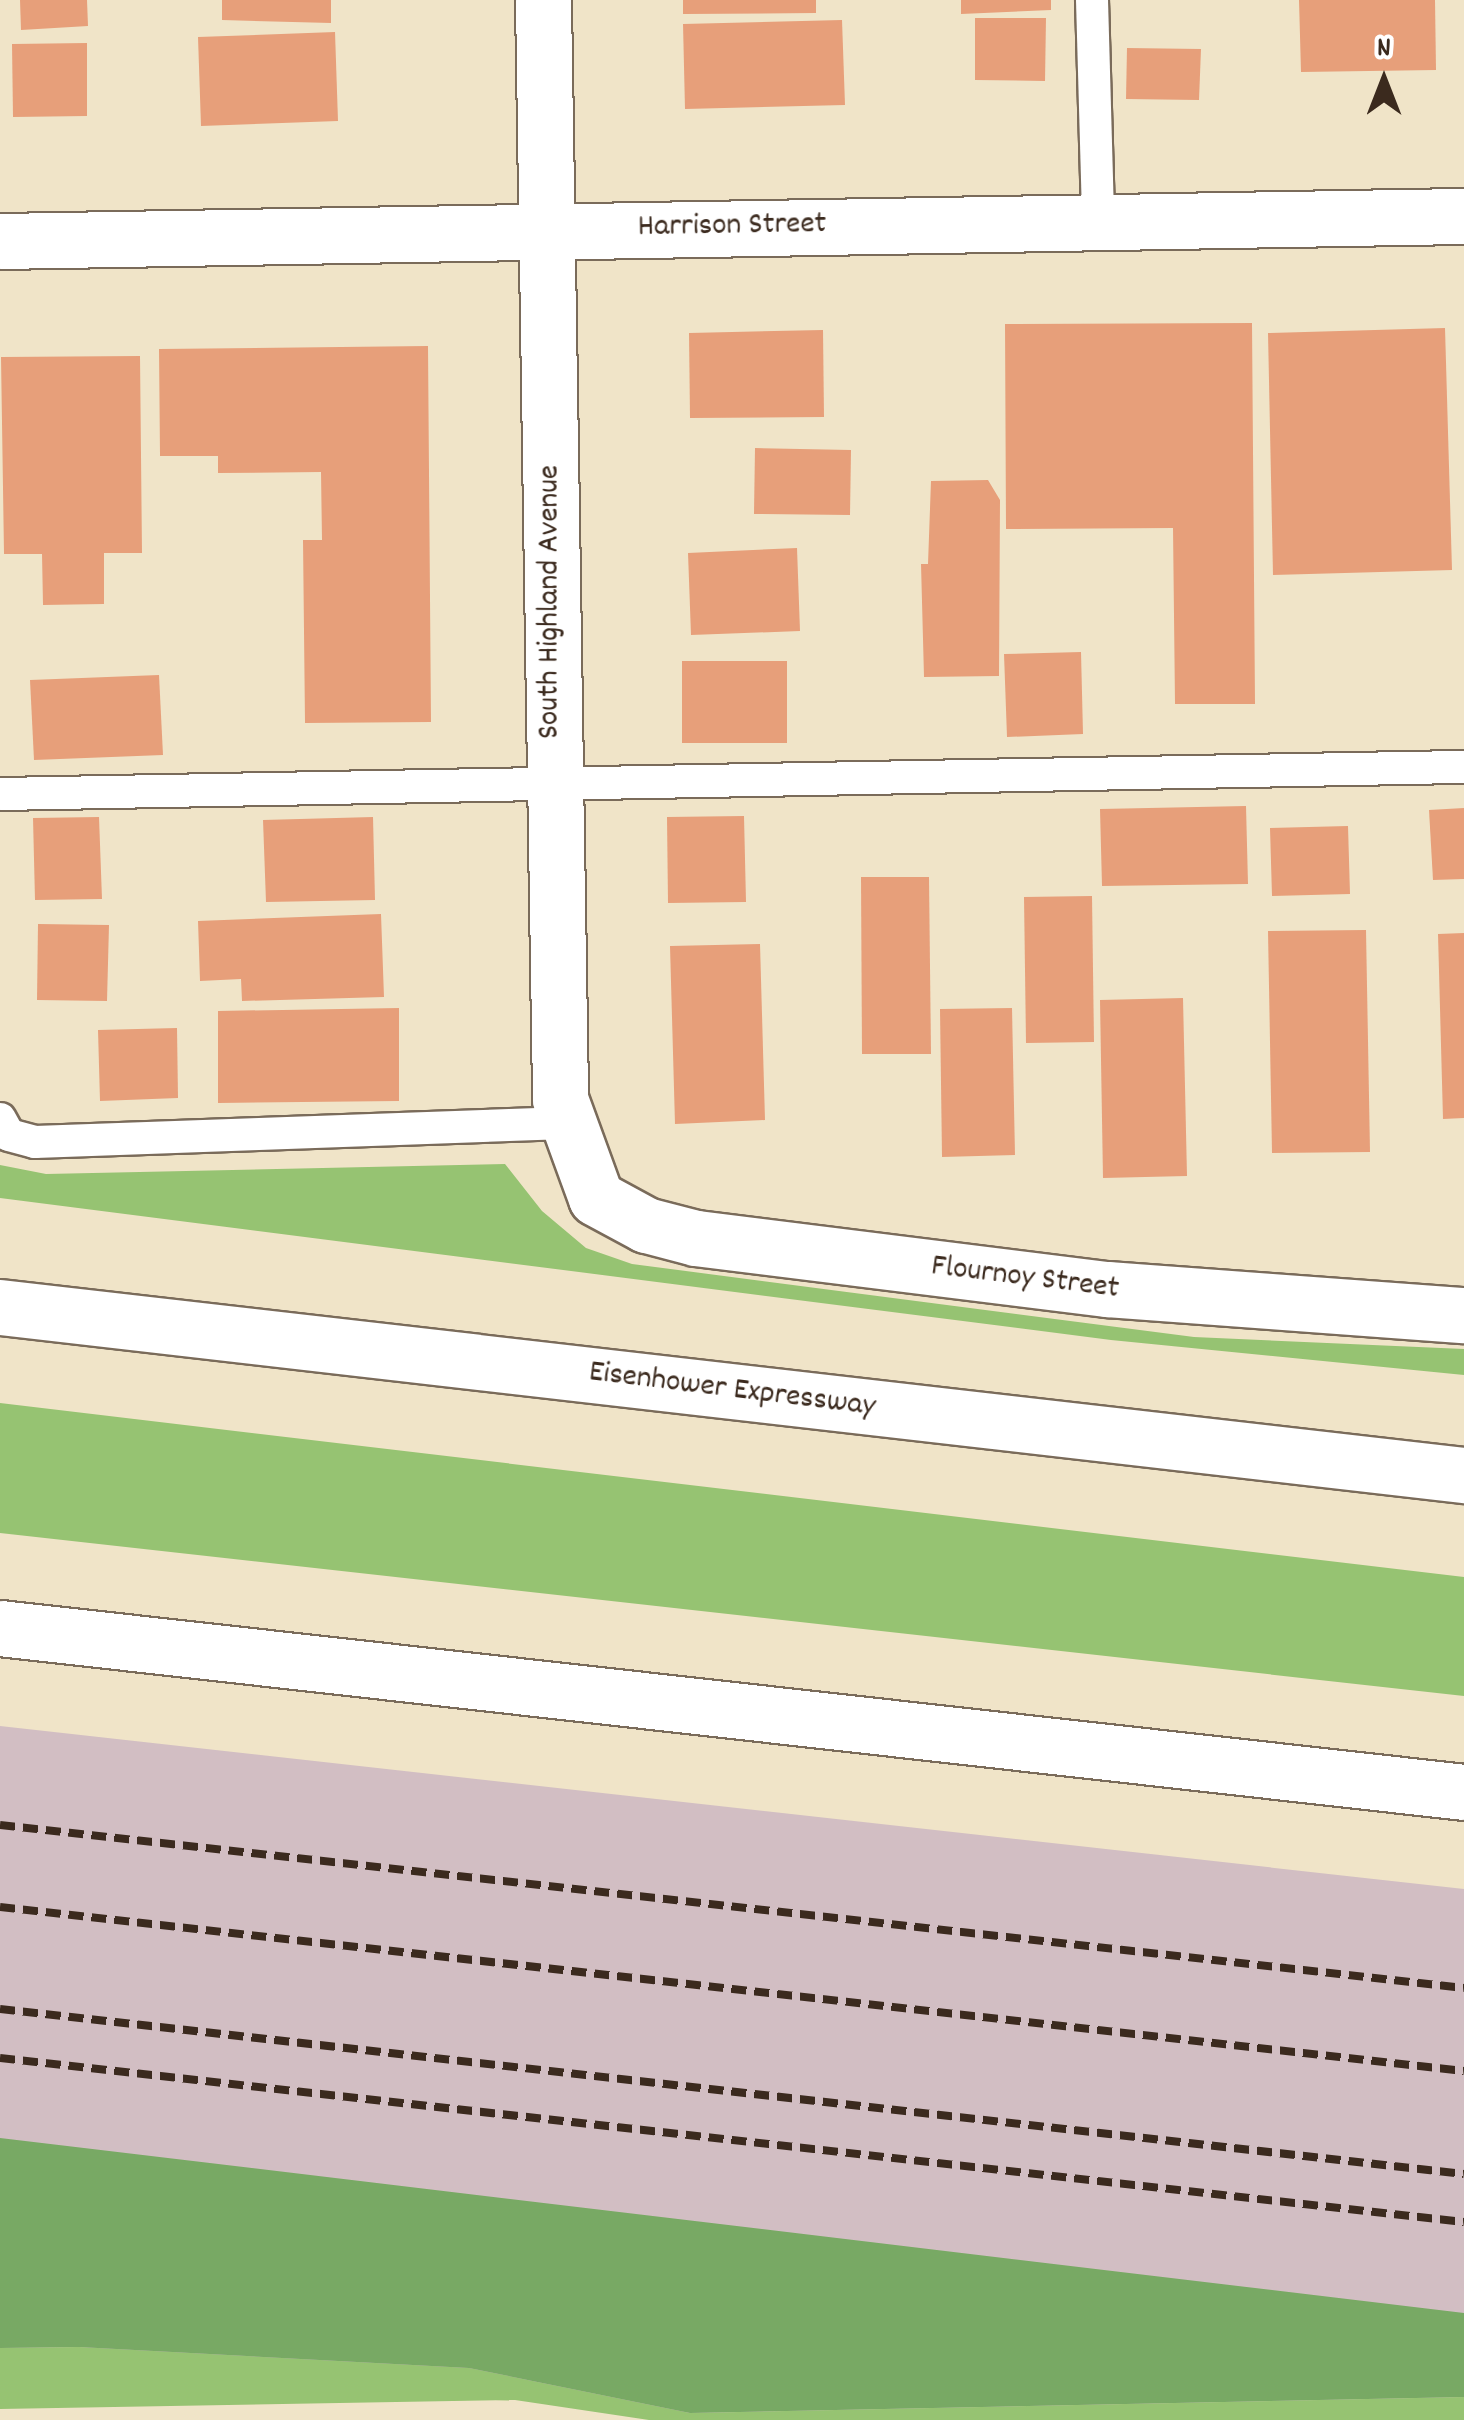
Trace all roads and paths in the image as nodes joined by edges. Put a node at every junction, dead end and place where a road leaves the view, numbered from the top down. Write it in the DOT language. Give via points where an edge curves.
graph roads {
  1 [pos="543,0"];
  2 [pos="1092,0"];
  3 [pos="1464,216"];
  4 [pos="1098,220"];
  5 [pos="548,230"];
  6 [pos="0,241"];
  7 [pos="1464,766"];
  8 [pos="552,784"];
  9 [pos="0,794"];
  10 [pos="0,1119"];
  11 [pos="566,1122"];
  12 [pos="596,1198"];
  13 [pos="0,1307"];
  14 [pos="1464,1315"];
  15 [pos="1464,1475"];
  16 [pos="0,1628"];
  17 [pos="1464,1792"];
  1 -- 5 [label="main road, South Highland Avenue"];
  2 -- 4 [label="lane"];
  3 -- 4 [label="main road, Harrison Street"];
  4 -- 5 [label="main road, Harrison Street"];
  5 -- 6 [label="main road, Harrison Street"];
  5 -- 8 [label="main road, South Highland Avenue"];
  7 -- 8 [label="lane"];
  8 -- 9 [label="lane"];
  8 -- 11 [label="main road, South Highland Avenue"];
  10 -- 11 [label="lane" via="9,1135 35,1142"];
  11 -- 12 [label="main road, South Highland Avenue"];
  12 -- 14 [label="main road, Flournoy Street" via="646,1225 696,1238 1107,1289"];
  13 -- 15 [label="main road, Eisenhower Expressway"];
  16 -- 17 [label="main road"];
}
